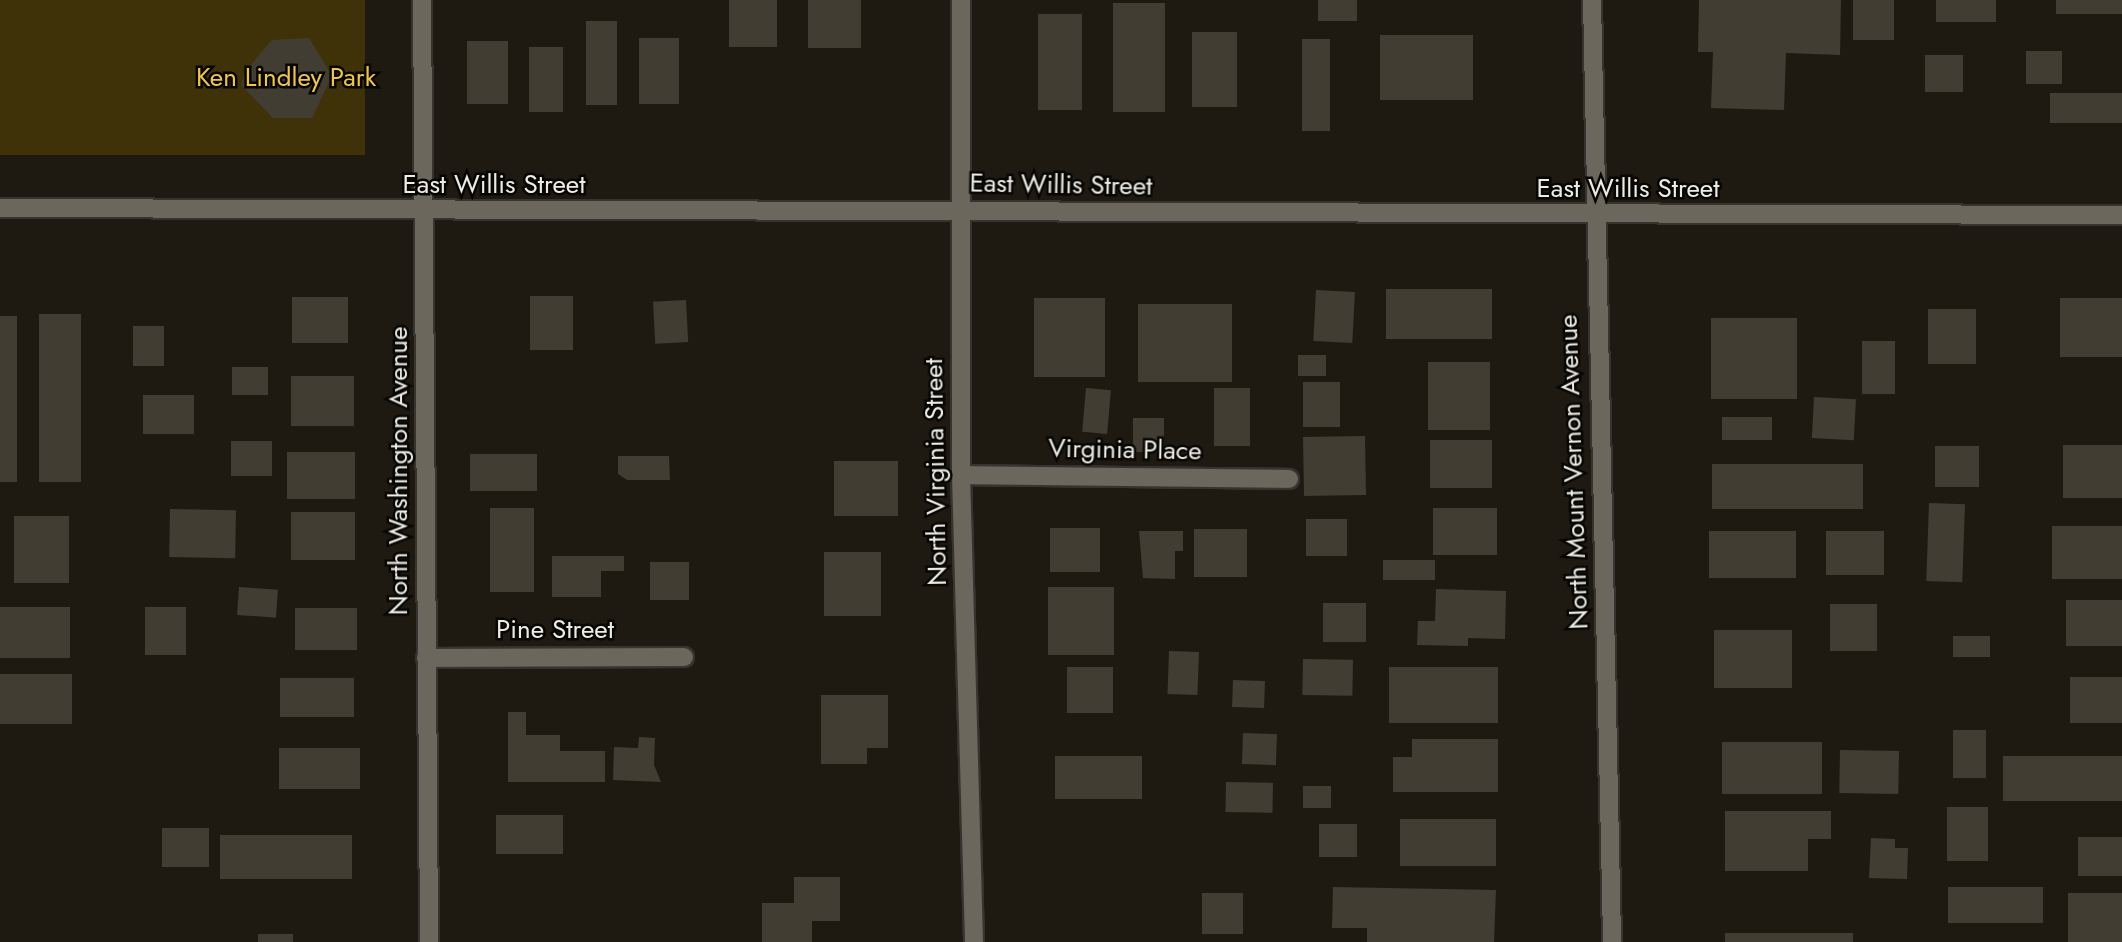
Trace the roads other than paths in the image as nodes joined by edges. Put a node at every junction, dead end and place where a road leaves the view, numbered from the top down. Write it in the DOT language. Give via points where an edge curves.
graph roads {
  1 [pos="422,0"];
  2 [pos="961,0"];
  3 [pos="1592,0"];
  4 [pos="0,208"];
  5 [pos="958,209"];
  6 [pos="423,212"];
  7 [pos="2122,215"];
  8 [pos="1594,216"];
  9 [pos="961,475"];
  10 [pos="1289,479"];
  11 [pos="684,657"];
  12 [pos="426,658"];
  13 [pos="429,942"];
  14 [pos="974,942"];
  15 [pos="1612,942"];
  1 -- 6 [label="street, North Washington Avenue"];
  2 -- 5 [label="street, North Virginia Street"];
  3 -- 8 [label="street, North Mount Vernon Avenue"];
  4 -- 6 [label="street, East Willis Street"];
  5 -- 6 [label="street, East Willis Street"];
  5 -- 8 [label="street, East Willis Street"];
  5 -- 9 [label="street, North Virginia Street"];
  6 -- 12 [label="street, North Washington Avenue"];
  7 -- 8 [label="street, East Willis Street"];
  8 -- 15 [label="street, North Mount Vernon Avenue"];
  9 -- 10 [label="street, Virginia Place"];
  9 -- 14 [label="street, North Virginia Street"];
  11 -- 12 [label="street, Pine Street"];
  12 -- 13 [label="street, North Washington Avenue"];
}
